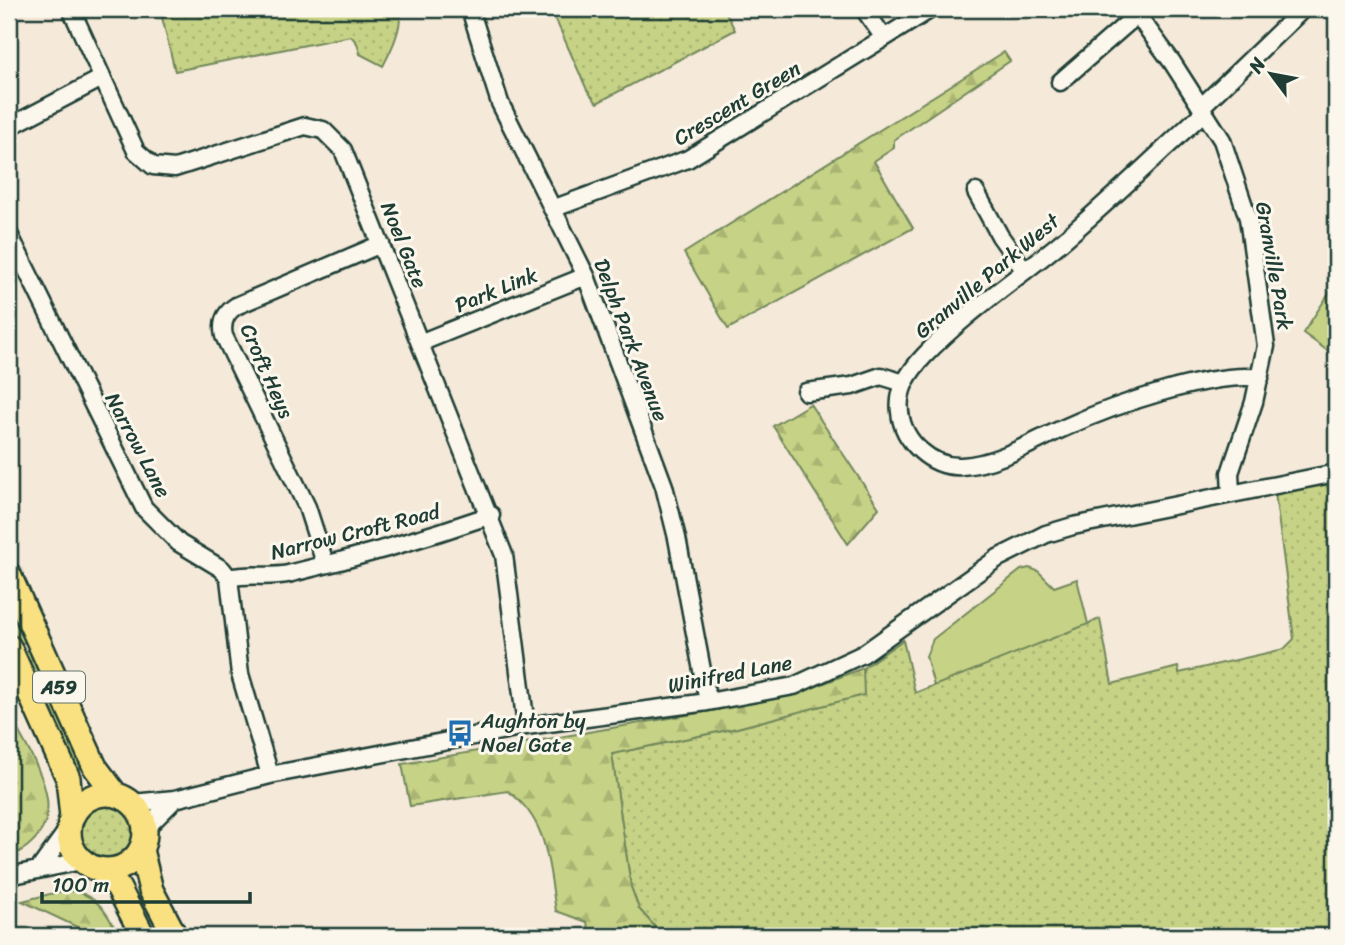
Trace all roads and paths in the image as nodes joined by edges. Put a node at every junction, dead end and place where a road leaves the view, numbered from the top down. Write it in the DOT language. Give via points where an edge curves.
graph roads {
  1 [pos="71,9"];
  2 [pos="470,9"];
  3 [pos="864,9"];
  4 [pos="931,9"];
  5 [pos="1303,9"];
  6 [pos="1136,11"];
  7 [pos="884,38"];
  8 [pos="102,78"];
  9 [pos="1060,82"];
  10 [pos="1203,109"];
  11 [pos="9,127"];
  12 [pos="976,192"];
  13 [pos="552,209"];
  14 [pos="9,234"];
  15 [pos="381,244"];
  16 [pos="1025,271"];
  17 [pos="586,276"];
  18 [pos="422,342"];
  19 [pos="1260,378"];
  20 [pos="905,383"];
  21 [pos="806,392"];
  22 [pos="1336,473"];
  23 [pos="1231,494"];
  24 [pos="491,515"];
  25 [pos="325,563"];
  26 [pos="9,575"];
  27 [pos="229,578"];
  28 [pos="9,647"];
  29 [pos="708,702"];
  30 [pos="526,726"];
  31 [pos="270,775"];
  32 [pos="124,799"];
  33 [pos="175,799"];
  34 [pos="70,822"];
  35 [pos="143,840"];
  36 [pos="90,866"];
  37 [pos="40,867"];
  38 [pos="9,876"];
  39 [pos="143,936"];
  40 [pos="174,936"];
  1 -- 8 [label="street, Noel Gate"];
  2 -- 13 [label="street, Delph Park Avenue" via="500,103"];
  3 -- 7 [label="street"];
  4 -- 7 [label="street, Crescent Green"];
  5 -- 10 [label="street"];
  6 -- 9 [label="street"];
  6 -- 10 [label="street, Granville Park"];
  7 -- 13 [label="street, Crescent Green" via="688,159"];
  8 -- 11 [label="street"];
  8 -- 15 [label="street, Noel Gate" via="136,151 146,163 160,169 295,128 323,130 344,150"];
  10 -- 16 [label="street, Granville Park West"];
  10 -- 19 [label="street, Granville Park" via="1222,140 1248,218 1266,346"];
  12 -- 16 [label="street"];
  13 -- 17 [label="street, Delph Park Avenue"];
  14 -- 27 [label="street, Narrow Lane" via="144,508 179,543"];
  15 -- 18 [label="street, Noel Gate"];
  15 -- 25 [label="street, Croft Heys" via="236,306 223,324 224,336 307,508"];
  16 -- 20 [label="street, Granville Park West" via="934,346"];
  17 -- 18 [label="street, Park Link"];
  17 -- 29 [label="street, Delph Park Avenue" via="664,486"];
  18 -- 24 [label="street, Noel Gate"];
  19 -- 20 [label="street" via="1241,376 1156,396 961,466 940,463 912,443 899,403"];
  19 -- 23 [label="street, Granville Park" via="1230,473"];
  20 -- 21 [label="street" via="881,376 852,386"];
  22 -- 23 [label="street, Winifred Lane"];
  23 -- 29 [label="street, Winifred Lane" via="1046,534 977,571 884,640 836,669 794,686"];
  24 -- 25 [label="street, Narrow Croft Road"];
  24 -- 30 [label="street, Noel Gate" via="504,555"];
  25 -- 27 [label="street, Narrow Croft Road" via="286,574"];
  26 -- 32 [label="highway, A59" via="95,767"];
  27 -- 31 [label="street" via="240,674"];
  28 -- 34 [label="highway, A59" via="68,778"];
  29 -- 30 [label="street, Winifred Lane"];
  30 -- 31 [label="street, Winifred Lane"];
  31 -- 33 [label="street, Winifred Lane"];
  32 -- 33 [label="street, Winifred Lane"];
  32 -- 34 [label="highway" via="90,798"];
  32 -- 35 [label="highway, A59" via="143,819"];
  33 -- 35 [label="street"];
  34 -- 36 [label="highway, A59" via="73,851"];
  34 -- 37 [label="street"];
  35 -- 36 [label="highway" via="124,867"];
  35 -- 40 [label="highway, A59" via="151,890"];
  36 -- 37 [label="street"];
  36 -- 39 [label="highway, A59" via="118,887"];
  37 -- 38 [label="street"];
}
